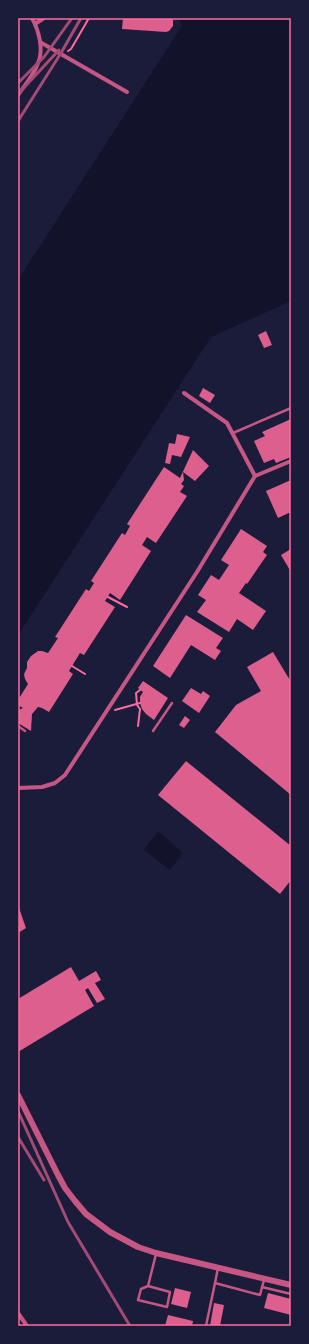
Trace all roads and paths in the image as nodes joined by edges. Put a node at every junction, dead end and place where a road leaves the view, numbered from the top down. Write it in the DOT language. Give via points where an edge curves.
graph roads {
  1 [pos="32,18"];
  2 [pos="44,18"];
  3 [pos="88,18"];
  4 [pos="35,24"];
  5 [pos="40,42"];
  6 [pos="61,53"];
  7 [pos="127,92"];
  8 [pos="18,95"];
  9 [pos="184,394"];
  10 [pos="291,408"];
  11 [pos="233,433"];
  12 [pos="291,461"];
  13 [pos="255,476"];
  14 [pos="108,597"];
  15 [pos="127,607"];
  16 [pos="72,666"];
  17 [pos="85,674"];
  18 [pos="140,690"];
  19 [pos="140,703"];
  20 [pos="172,703"];
  21 [pos="137,705"];
  22 [pos="109,707"];
  23 [pos="18,726"];
  24 [pos="138,726"];
  25 [pos="25,731"];
  26 [pos="153,731"];
  27 [pos="18,788"];
  28 [pos="18,1095"];
  29 [pos="156,1253"];
  30 [pos="219,1267"];
  31 [pos="264,1278"];
  32 [pos="215,1283"];
  33 [pos="291,1285"];
  34 [pos="148,1286"];
  35 [pos="262,1287"];
  36 [pos="291,1294"];
  37 [pos="18,1313"];
  38 [pos="27,1326"];
  39 [pos="206,1326"];
  1 -- 4 [label="street"];
  2 -- 4 [label="street"];
  3 -- 6 [label="path" via="71,49"];
  4 -- 5 [label="street"];
  5 -- 6 [label="street"];
  5 -- 8 [label="street" via="39,63"];
  6 -- 7 [label="street"];
  9 -- 11 [label="street" via="227,423"];
  10 -- 11 [label="lane"];
  11 -- 13 [label="street"];
  12 -- 13 [label="street"];
  13 -- 22 [label="street"];
  14 -- 15 [label="path"];
  16 -- 17 [label="path"];
  18 -- 21 [label="path" via="136,694"];
  19 -- 21 [label="path"];
  20 -- 26 [label="lane"];
  21 -- 22 [label="path" via="116,710"];
  21 -- 24 [label="path" via="140,710"];
  22 -- 27 [label="street" via="65,775 55,783 42,787"];
  23 -- 25 [label="lane"];
  28 -- 29 [label="street" via="65,1188 86,1214 138,1248"];
  29 -- 30 [label="street"];
  29 -- 34 [label="lane"];
  30 -- 31 [label="street"];
  30 -- 32 [label="lane"];
  31 -- 33 [label="street"];
  31 -- 35 [label="lane"];
  32 -- 35 [label="lane" via="260,1295"];
  32 -- 39 [label="lane"];
  34 -- 34 [label="lane" via="170,1292 167,1308 138,1300 141,1289"];
  35 -- 36 [label="lane"];
  37 -- 38 [label="street"];
}
